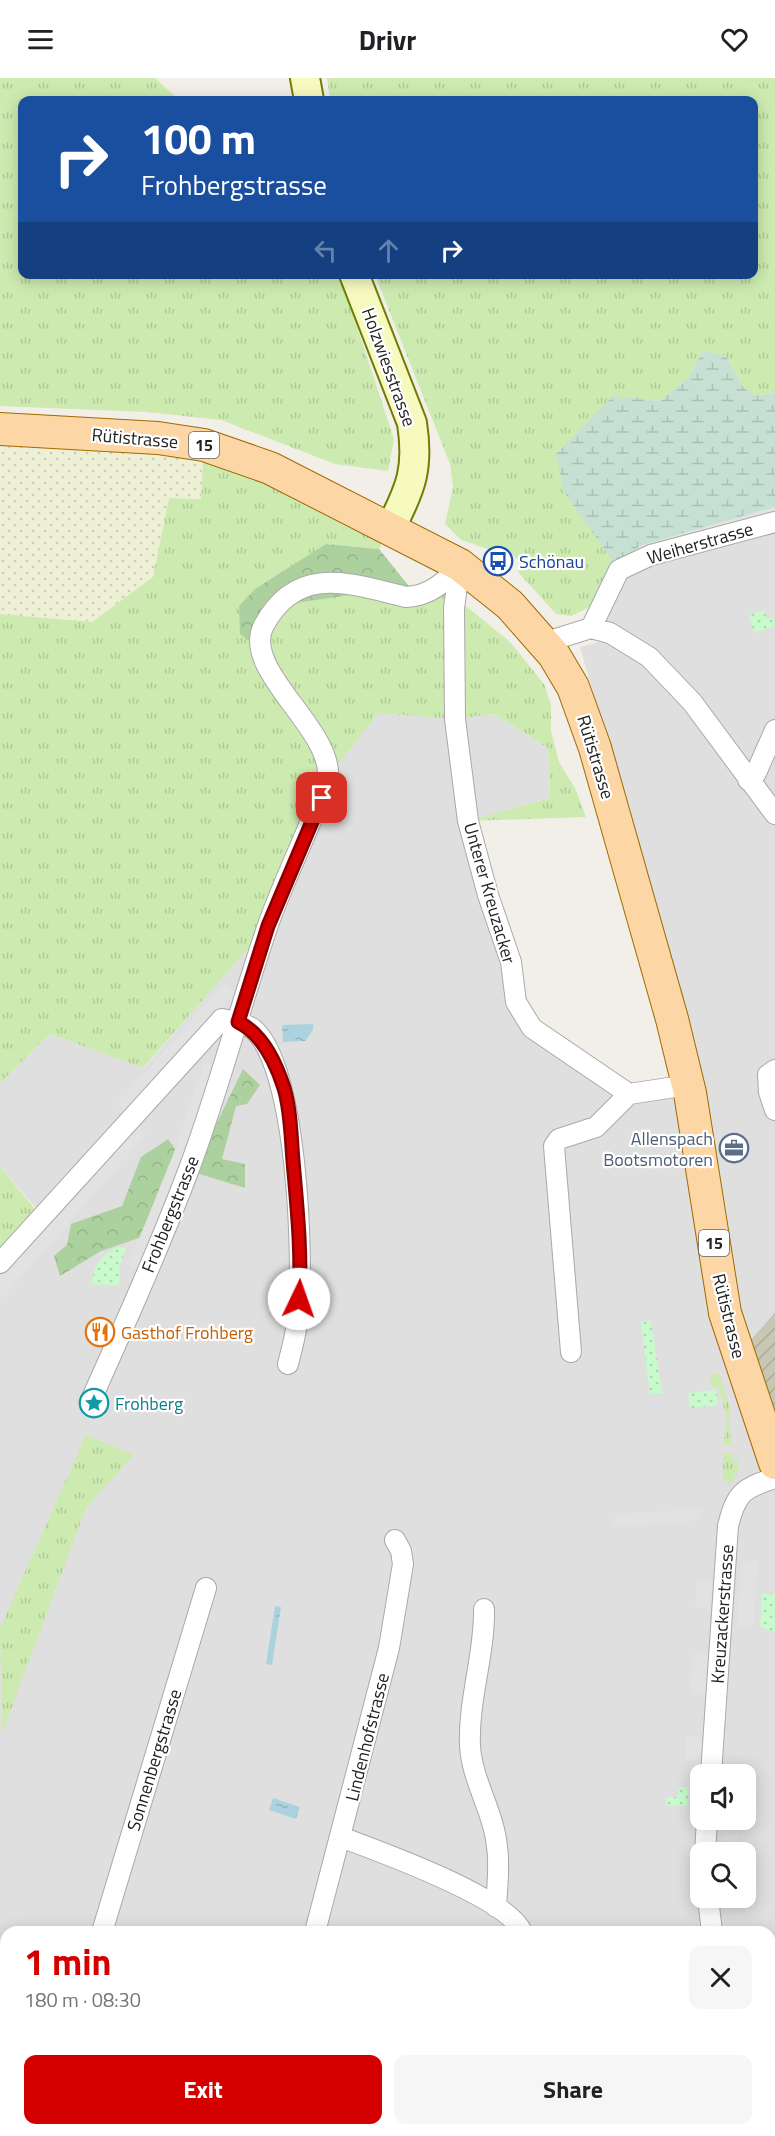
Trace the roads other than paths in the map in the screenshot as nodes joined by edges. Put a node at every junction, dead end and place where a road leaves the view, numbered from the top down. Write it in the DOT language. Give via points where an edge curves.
graph roads {
  1 [pos="305,78"];
  2 [pos="308,96"];
  3 [pos="356,279"];
  4 [pos="0,429"];
  5 [pos="775,522"];
  6 [pos="390,527"];
  7 [pos="460,565"];
  8 [pos="591,628"];
  9 [pos="543,643"];
  10 [pos="775,730"];
  11 [pos="748,780"];
  12 [pos="775,814"];
  13 [pos="238,1022"];
  14 [pos="775,1070"];
  15 [pos="688,1084"];
  16 [pos="629,1094"];
  17 [pos="775,1110"];
  18 [pos="0,1263"];
  19 [pos="571,1352"];
  20 [pos="288,1364"];
  21 [pos="91,1400"];
  22 [pos="775,1463"];
  23 [pos="775,1478"];
  24 [pos="395,1540"];
  25 [pos="206,1588"];
  26 [pos="484,1609"];
  27 [pos="712,1764"];
  28 [pos="341,1837"];
  29 [pos="496,1907"];
  30 [pos="709,1908"];
  31 [pos="104,1926"];
  32 [pos="317,1926"];
  33 [pos="519,1926"];
  34 [pos="711,1926"];
  1 -- 2 [label="street"];
  3 -- 6 [label="street, Holzwiesstrasse" via="412,423 416,448 408,493"];
  4 -- 6 [label="main road, Rütistrasse / 15" via="158,438 204,445 270,468"];
  5 -- 8 [label="street, Weiherstrasse" via="651,555 620,570"];
  6 -- 7 [label="main road, Rütistrasse / 15"];
  7 -- 9 [label="main road, Rütistrasse / 15" via="510,604"];
  7 -- 13 [label="street, Frohbergstrasse" via="445,582 417,596 340,582 307,585 277,606 262,628 261,650 269,670 323,750 328,777 268,926"];
  7 -- 16 [label="street, Unterer Kreuzacker" via="454,608 455,718 468,820 511,962 516,1002 532,1028"];
  8 -- 9 [label="street"];
  8 -- 11 [label="street" via="610,633 649,657 692,702"];
  9 -- 15 [label="main road, Rütistrasse / 15" via="573,687 595,748"];
  10 -- 11 [label="street" via="756,773"];
  11 -- 12 [label="street"];
  13 -- 18 [label="street" via="222,1019"];
  13 -- 20 [label="street" via="253,1029 264,1047 284,1089 289,1115 301,1255 298,1316"];
  13 -- 21 [label="street, Frohbergstrasse" via="166,1228"];
  14 -- 17 [label="street" via="768,1075"];
  15 -- 16 [label="street"];
  15 -- 22 [label="main road, Rütistrasse / 15" via="725,1312"];
  16 -- 19 [label="street" via="596,1127 559,1139 554,1146"];
  23 -- 27 [label="street, Kreuzackerstrasse" via="751,1486 737,1498 728,1526"];
  24 -- 28 [label="street, Lindenhofstrasse" via="403,1564 389,1648"];
  25 -- 31 [label="street, Sonnenbergstrasse"];
  26 -- 29 [label="street" via="470,1743 472,1766 498,1847"];
  28 -- 29 [label="street" via="419,1867"];
  28 -- 32 [label="street, Lindenhofstrasse"];
  29 -- 33 [label="street"];
  30 -- 34 [label="street"];
}
